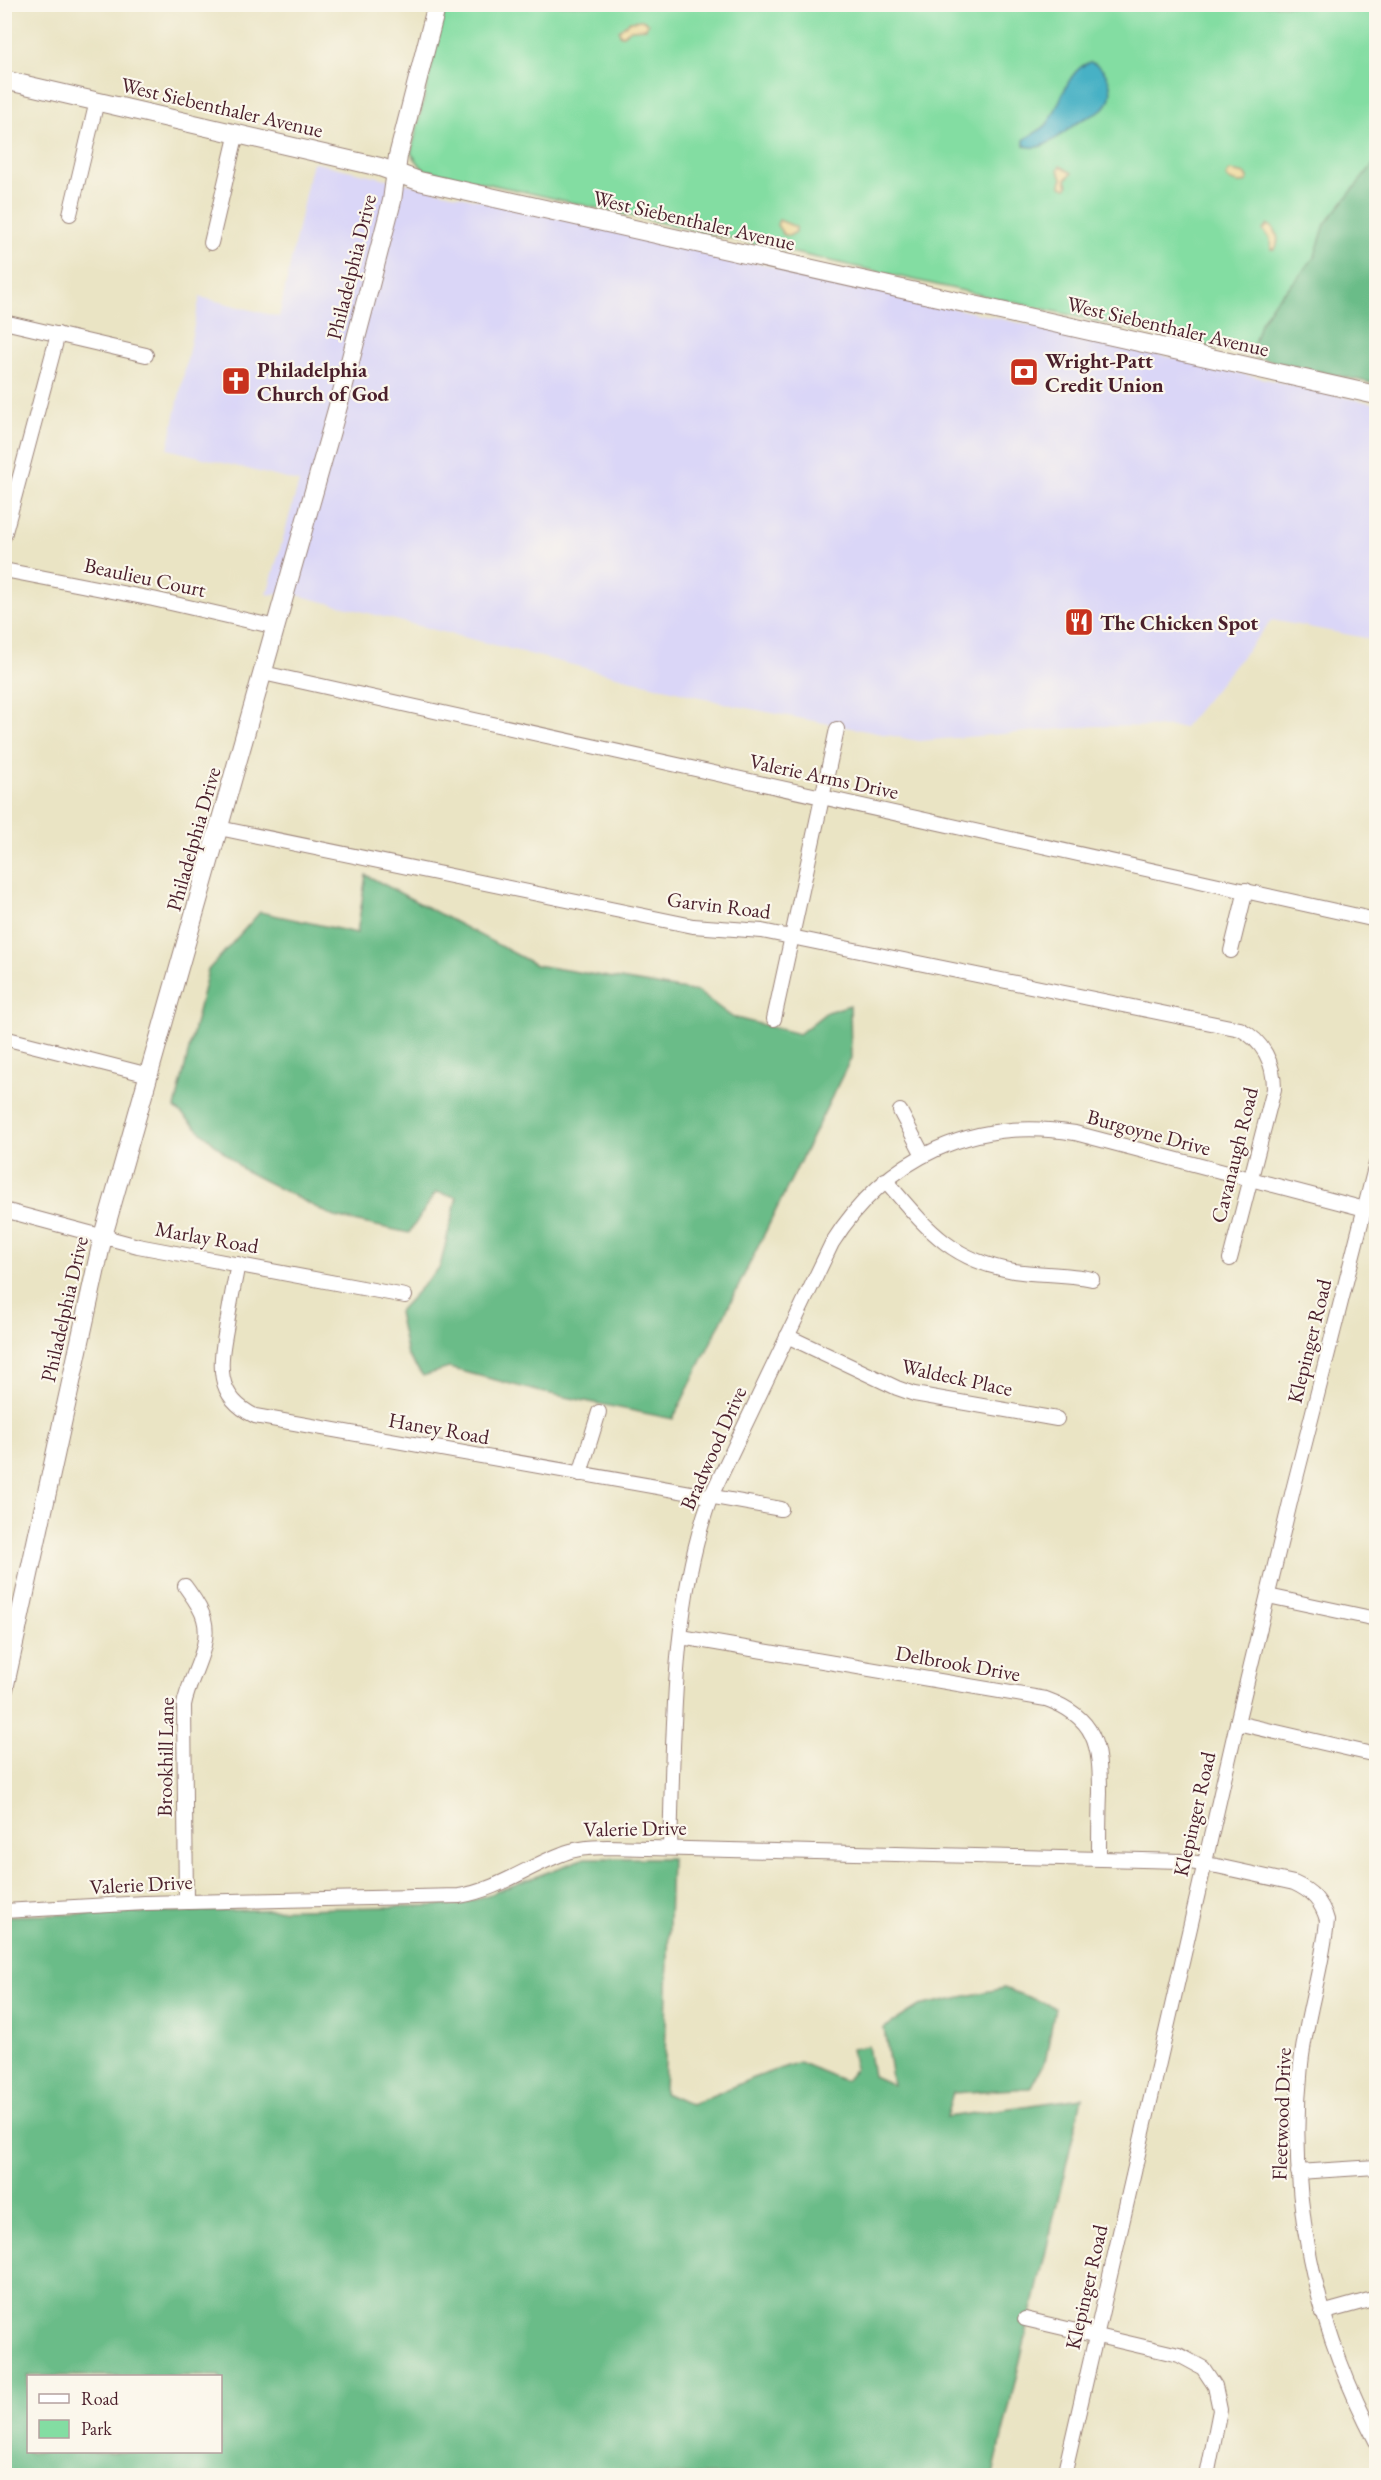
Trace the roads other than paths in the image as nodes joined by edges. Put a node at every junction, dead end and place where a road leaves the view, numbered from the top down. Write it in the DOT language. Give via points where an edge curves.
graph roads {
  1 [pos="437,4"];
  2 [pos="4,80"];
  3 [pos="97,101"];
  4 [pos="237,132"];
  5 [pos="396,172"];
  6 [pos="70,214"];
  7 [pos="211,243"];
  8 [pos="4,322"];
  9 [pos="58,334"];
  10 [pos="146,355"];
  11 [pos="1377,396"];
  12 [pos="4,536"];
  13 [pos="4,570"];
  14 [pos="276,627"];
  15 [pos="263,673"];
  16 [pos="837,729"];
  17 [pos="823,797"];
  18 [pos="219,828"];
  19 [pos="1246,890"];
  20 [pos="1377,920"];
  21 [pos="792,936"];
  22 [pos="1231,951"];
  23 [pos="774,1019"];
  24 [pos="1214,1023"];
  25 [pos="4,1038"];
  26 [pos="149,1075"];
  27 [pos="900,1111"];
  28 [pos="923,1155"];
  29 [pos="1376,1164"];
  30 [pos="885,1180"];
  31 [pos="1250,1180"];
  32 [pos="1365,1209"];
  33 [pos="4,1210"];
  34 [pos="103,1236"];
  35 [pos="1230,1259"];
  36 [pos="238,1264"];
  37 [pos="1092,1279"];
  38 [pos="405,1296"];
  39 [pos="787,1336"];
  40 [pos="599,1412"];
  41 [pos="1057,1419"];
  42 [pos="580,1474"];
  43 [pos="711,1496"];
  44 [pos="782,1509"];
  45 [pos="185,1586"];
  46 [pos="1268,1596"];
  47 [pos="1377,1619"];
  48 [pos="10,1637"];
  49 [pos="681,1637"];
  50 [pos="4,1689"];
  51 [pos="1237,1723"];
  52 [pos="1377,1755"];
  53 [pos="670,1848"];
  54 [pos="1099,1858"];
  55 [pos="1204,1864"];
  56 [pos="186,1902"];
  57 [pos="4,1911"];
  58 [pos="1377,2167"];
  59 [pos="1298,2172"];
  60 [pos="1377,2298"];
  61 [pos="1322,2313"];
  62 [pos="1025,2319"];
  63 [pos="1096,2337"];
  64 [pos="1377,2441"];
  65 [pos="1064,2475"];
  66 [pos="1207,2475"];
  1 -- 5 [label="main road, Philadelphia Drive"];
  2 -- 3 [label="main road, West Siebenthaler Avenue"];
  3 -- 4 [label="main road, West Siebenthaler Avenue"];
  3 -- 6 [label="street"];
  4 -- 5 [label="main road, West Siebenthaler Avenue"];
  4 -- 7 [label="street"];
  5 -- 11 [label="main road, West Siebenthaler Avenue" via="418,181"];
  5 -- 14 [label="main road, Philadelphia Drive" via="355,343"];
  8 -- 9 [label="street"];
  9 -- 10 [label="street"];
  9 -- 12 [label="street"];
  13 -- 14 [label="street, Beaulieu Court"];
  14 -- 15 [label="main road, Philadelphia Drive"];
  15 -- 17 [label="street, Valerie Arms Drive"];
  15 -- 18 [label="main road, Philadelphia Drive"];
  16 -- 17 [label="street"];
  17 -- 19 [label="street, Valerie Arms Drive"];
  17 -- 21 [label="street"];
  18 -- 21 [label="street, Garvin Road" via="693,926"];
  18 -- 26 [label="main road, Philadelphia Drive"];
  19 -- 20 [label="street, Valerie Arms Drive"];
  19 -- 22 [label="street"];
  21 -- 23 [label="street"];
  21 -- 24 [label="street, Garvin Road"];
  24 -- 31 [label="street, Cavanaugh Road" via="1240,1029 1253,1037 1266,1053 1273,1071 1274,1089"];
  25 -- 26 [label="street"];
  26 -- 34 [label="main road, Philadelphia Drive"];
  27 -- 28 [label="street"];
  28 -- 30 [label="street, Bradwood Drive"];
  28 -- 31 [label="street, Burgoyne Drive" via="997,1130 1039,1129 1075,1133"];
  29 -- 32 [label="street, Klepinger Road"];
  30 -- 37 [label="street" via="937,1239 959,1253 1015,1271"];
  30 -- 39 [label="street, Bradwood Drive" via="857,1207 832,1243"];
  31 -- 32 [label="street, Burgoyne Drive"];
  31 -- 35 [label="street, Cavanaugh Road"];
  32 -- 46 [label="street, Klepinger Road"];
  33 -- 34 [label="street, Marlay Road"];
  34 -- 36 [label="street, Marlay Road"];
  34 -- 48 [label="main road, Philadelphia Drive"];
  36 -- 38 [label="street, Marlay Road"];
  36 -- 42 [label="street, Haney Road" via="220,1368 227,1391 244,1411 261,1418"];
  39 -- 41 [label="street, Waldeck Place" via="914,1394"];
  39 -- 43 [label="street, Bradwood Drive"];
  40 -- 42 [label="street"];
  42 -- 43 [label="street, Haney Road"];
  43 -- 44 [label="street, Haney Road"];
  43 -- 49 [label="street, Bradwood Drive" via="693,1558"];
  45 -- 56 [label="street, Brookhill Lane" via="206,1626 205,1646 189,1682 184,1705"];
  46 -- 47 [label="street"];
  46 -- 51 [label="street, Klepinger Road"];
  48 -- 50 [label="main road, Philadelphia Drive"];
  49 -- 53 [label="street, Bradwood Drive"];
  49 -- 54 [label="street, Delbrook Drive" via="1046,1699 1068,1708 1090,1731 1098,1747"];
  51 -- 52 [label="street"];
  51 -- 55 [label="street, Klepinger Road"];
  53 -- 54 [label="street, Valerie Drive"];
  53 -- 56 [label="street, Valerie Drive" via="587,1848 563,1853 500,1884 459,1896"];
  54 -- 55 [label="street, Valerie Drive"];
  55 -- 59 [label="street, Fleetwood Drive" via="1294,1883 1306,1888 1324,1909 1326,1932 1300,2073"];
  55 -- 63 [label="street, Klepinger Road"];
  56 -- 57 [label="street, Valerie Drive"];
  58 -- 59 [label="street"];
  59 -- 61 [label="street, Fleetwood Drive" via="1306,2241"];
  60 -- 61 [label="street"];
  61 -- 64 [label="street, Fleetwood Drive" via="1343,2373"];
  62 -- 63 [label="street"];
  63 -- 65 [label="street, Klepinger Road"];
  63 -- 66 [label="street" via="1179,2355 1209,2375 1220,2410"];
}
